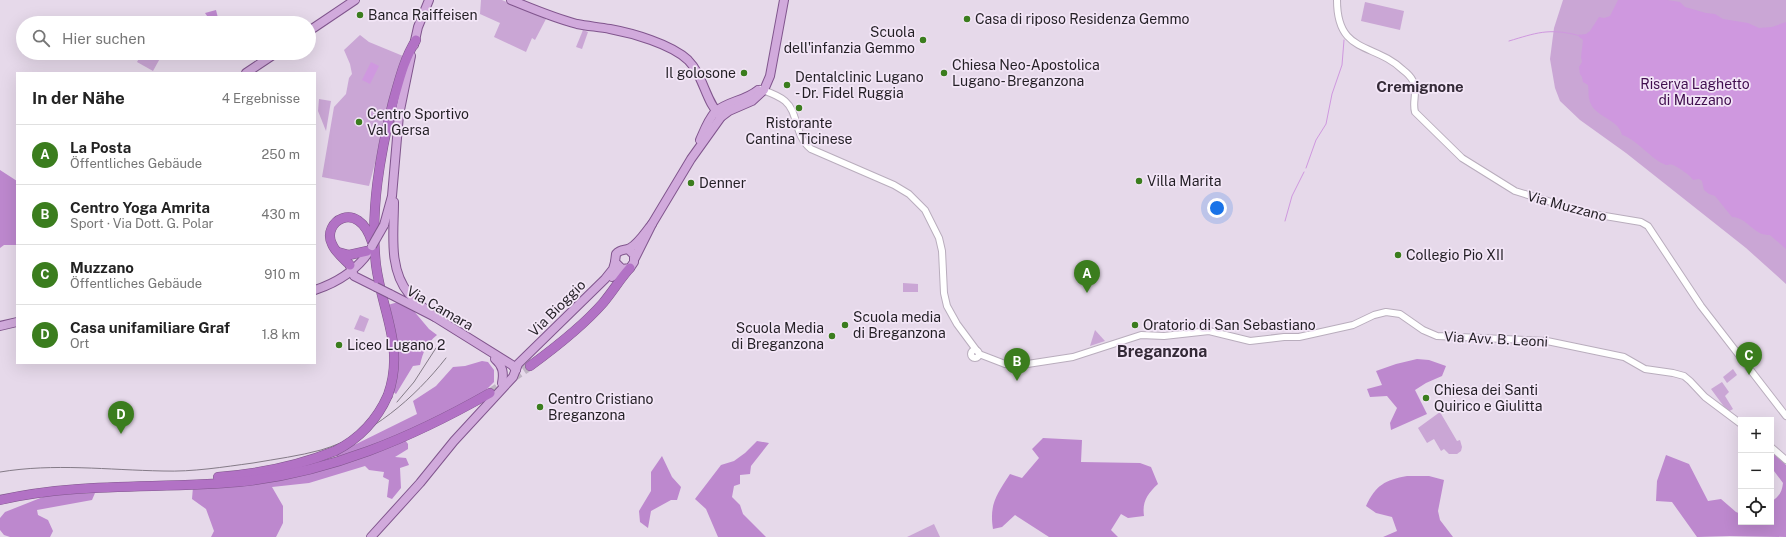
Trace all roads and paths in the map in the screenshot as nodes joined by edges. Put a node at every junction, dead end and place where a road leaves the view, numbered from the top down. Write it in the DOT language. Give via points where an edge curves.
graph roads {
  1 [pos="355,0"];
  2 [pos="429,0"];
  3 [pos="435,0"];
  4 [pos="511,0"];
  5 [pos="515,0"];
  6 [pos="784,0"];
  7 [pos="1337,0"];
  8 [pos="525,6"];
  9 [pos="316,26"];
  10 [pos="416,40"];
  11 [pos="266,60"];
  12 [pos="248,72"];
  13 [pos="762,89"];
  14 [pos="718,115"];
  15 [pos="395,171"];
  16 [pos="652,224"];
  17 [pos="628,249"];
  18 [pos="371,250"];
  19 [pos="338,252"];
  20 [pos="635,258"];
  21 [pos="615,262"];
  22 [pos="351,268"];
  23 [pos="626,268"];
  24 [pos="363,281"];
  25 [pos="331,284"];
  26 [pos="316,285"];
  27 [pos="376,287"];
  28 [pos="316,290"];
  29 [pos="434,317"];
  30 [pos="16,322"];
  31 [pos="0,326"];
  32 [pos="545,337"];
  33 [pos="490,353"];
  34 [pos="504,361"];
  35 [pos="530,366"];
  36 [pos="516,370"];
  37 [pos="502,383"];
  38 [pos="490,393"];
  39 [pos="1785,415"];
  40 [pos="1738,422"];
  41 [pos="454,441"];
  42 [pos="1774,450"];
  43 [pos="1786,460"];
  44 [pos="0,495"];
  45 [pos="0,500"];
  46 [pos="371,537"];
  1 -- 9 [label="main road"];
  2 -- 10 [label="main road" via="418,27"];
  3 -- 10 [label="main road"];
  4 -- 8 [label="main road"];
  5 -- 8 [label="main road"];
  6 -- 13 [label="main road" via="770,76"];
  7 -- 39 [label="street, Via Muzzano" via="1342,28 1347,37 1357,45 1394,63 1413,81 1416,113 1462,158 1515,191 1587,213 1646,224 1701,306"];
  8 -- 14 [label="main road" via="578,24 628,33 681,55 697,72"];
  10 -- 15 [label="main road" via="401,100"];
  10 -- 18 [label="highway" via="403,69 388,123 377,190"];
  11 -- 12 [label="main road"];
  13 -- 14 [label="main road" via="752,101"];
  13 -- 40 [label="street, Via Avv. B. Leoni" via="788,104 804,144 894,185 927,212 940,244 947,306 978,352 1006,364 1032,364 1073,358 1141,335 1164,336 1209,331 1250,341 1299,337 1353,324 1374,314 1388,312 1403,316 1437,336 1547,341 1624,357 1645,369 1687,378 1705,397"];
  14 -- 16 [label="main road, Via Bioggio"];
  15 -- 18 [label="main road, bridge" via="384,225"];
  15 -- 29 [label="main road" via="394,244 397,270 409,294"];
  16 -- 17 [label="main road, Via Bioggio"];
  16 -- 20 [label="main road, Via Bioggio"];
  17 -- 20 [label="main road"];
  17 -- 21 [label="main road, Via Bioggio" via="618,251"];
  18 -- 19 [label="highway" via="352,255"];
  18 -- 19 [label="highway" via="368,230 364,224 349,217 338,220 331,231 331,242"];
  18 -- 22 [label="main road"];
  18 -- 44 [label="highway, bridge" via="394,350 393,376 388,396 380,411 354,440 335,451 297,463 241,475 73,484"];
  19 -- 22 [label="highway"];
  20 -- 23 [label="main road, Via Bioggio"];
  21 -- 23 [label="main road"];
  21 -- 32 [label="main road, Via Bioggio" via="605,279"];
  22 -- 24 [label="main road, Via Camara" via="354,276"];
  22 -- 25 [label="main road"];
  22 -- 26 [label="main road"];
  22 -- 27 [label="main road, Via Camara"];
  23 -- 35 [label="highway" via="603,303 582,324"];
  23 -- 36 [label="main road, Via Bioggio" via="522,368"];
  24 -- 25 [label="main road" via="349,279"];
  24 -- 27 [label="main road, Via Camara"];
  25 -- 28 [label="main road"];
  27 -- 29 [label="main road, Via Camara, bridge"];
  29 -- 33 [label="main road, Via Camara"];
  30 -- 31 [label="main road"];
  32 -- 34 [label="main road" via="518,358"];
  32 -- 36 [label="main road, Via Bioggio" via="518,364"];
  33 -- 34 [label="main road, Via Camara"];
  33 -- 36 [label="main road, Via Camara"];
  33 -- 37 [label="main road" via="500,364"];
  34 -- 36 [label="main road, Via Camara"];
  36 -- 37 [label="main road, Via Bioggio"];
  36 -- 41 [label="main road, Via Bioggio" via="513,377"];
  37 -- 41 [label="main road, Via Bioggio"];
  38 -- 45 [label="highway" via="394,442 335,463 295,473 217,483 53,491"];
  41 -- 46 [label="main road, Via Bioggio"];
  42 -- 43 [label="street"];
}
